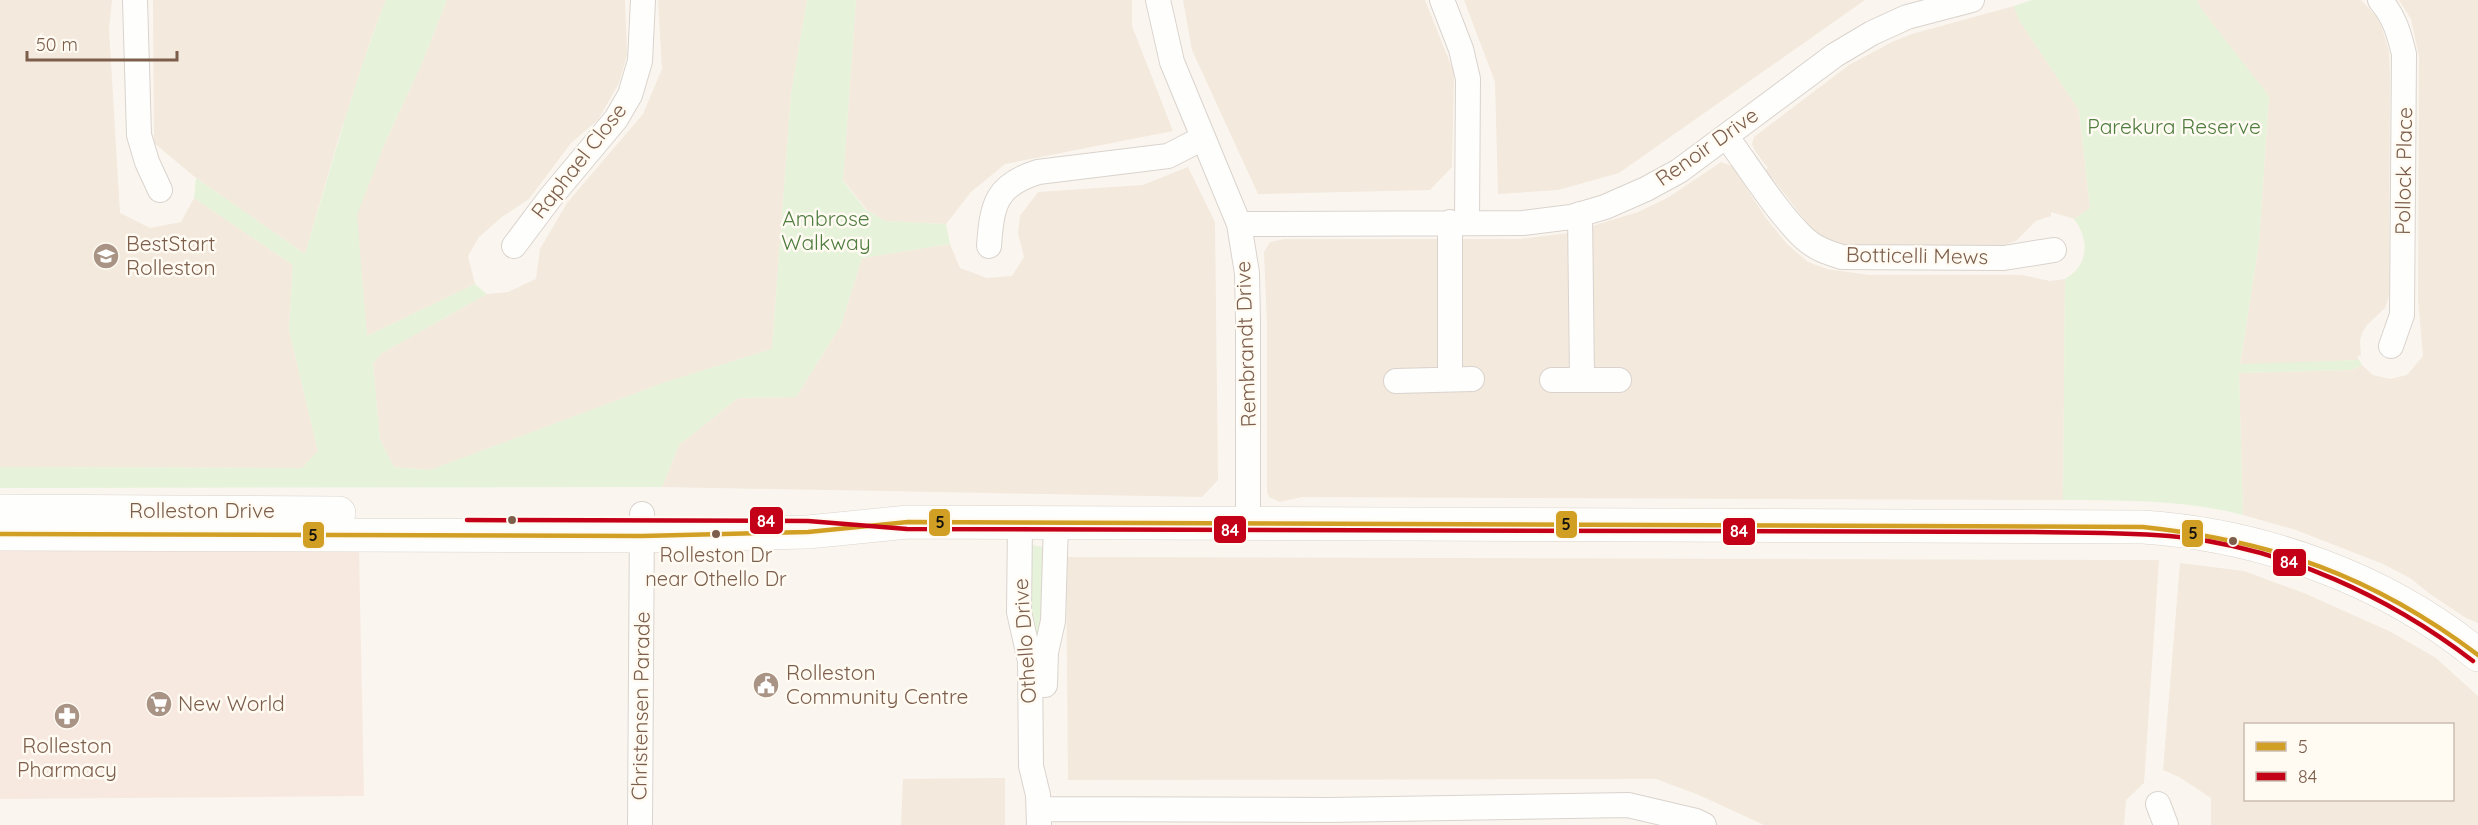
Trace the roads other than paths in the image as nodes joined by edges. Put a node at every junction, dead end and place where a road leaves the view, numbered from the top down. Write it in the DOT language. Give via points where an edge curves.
graph roads {
  1 [pos="135,0"];
  2 [pos="644,0"];
  3 [pos="1158,0"];
  4 [pos="1442,0"];
  5 [pos="1972,0"];
  6 [pos="2380,0"];
  7 [pos="1904,8"];
  8 [pos="1726,136"];
  9 [pos="1203,138"];
  10 [pos="160,190"];
  11 [pos="1580,214"];
  12 [pos="1459,222"];
  13 [pos="1239,224"];
  14 [pos="514,246"];
  15 [pos="989,246"];
  16 [pos="2054,250"];
  17 [pos="2391,346"];
  18 [pos="1582,379"];
  19 [pos="1552,380"];
  20 [pos="1619,380"];
  21 [pos="1396,381"];
  22 [pos="0,511"];
  23 [pos="1020,523"];
  24 [pos="1056,523"];
  25 [pos="1248,524"];
  26 [pos="642,525"];
  27 [pos="0,534"];
  28 [pos="2478,655"];
  29 [pos="1039,810"];
  30 [pos="1330,817"];
  31 [pos="640,825"];
  32 [pos="1704,825"];
  1 -- 10 [label="street" via="139,135"];
  2 -- 14 [label="street, Raphael Close" via="640,61 630,95 616,119"];
  3 -- 9 [label="street, Rembrandt Drive" via="1172,62"];
  4 -- 12 [label="street" via="1468,79"];
  5 -- 7 [label="street, Renoir Drive"];
  6 -- 17 [label="street, Pollock Place" via="2391,12 2404,54 2402,315"];
  7 -- 8 [label="street, Renoir Drive"];
  8 -- 11 [label="street, Renoir Drive" via="1679,171 1646,189"];
  8 -- 16 [label="street, Botticelli Mews" via="1781,211 1805,239 1821,250 1842,257 2004,258"];
  9 -- 13 [label="street, Rembrandt Drive"];
  9 -- 15 [label="street" via="1168,156 1024,177 1008,186 998,200"];
  11 -- 12 [label="street, Renoir Drive" via="1523,223"];
  11 -- 18 [label="street"];
  12 -- 13 [label="street, Renoir Drive"];
  12 -- 21 [label="street" via="1461,379"];
  13 -- 25 [label="street, Rembrandt Drive" via="1247,273"];
  18 -- 19 [label="street"];
  18 -- 20 [label="street"];
  22 -- 26 [label="main road, Rolleston Drive"];
  23 -- 24 [label="main road, Rolleston Drive"];
  23 -- 26 [label="main road, Rolleston Drive" via="907,522 808,532"];
  23 -- 29 [label="street, Othello Drive" via="1019,612 1029,653 1031,766"];
  24 -- 25 [label="main road, Rolleston Drive"];
  24 -- 29 [label="street, Othello Drive"];
  25 -- 28 [label="main road, Rolleston Drive" via="2054,525 2169,529 2267,549 2352,579 2406,605"];
  26 -- 27 [label="main road, Rolleston Drive"];
  26 -- 31 [label="street, Christensen Parade"];
  29 -- 30 [label="street"];
  30 -- 32 [label="street" via="1628,805"];
}
